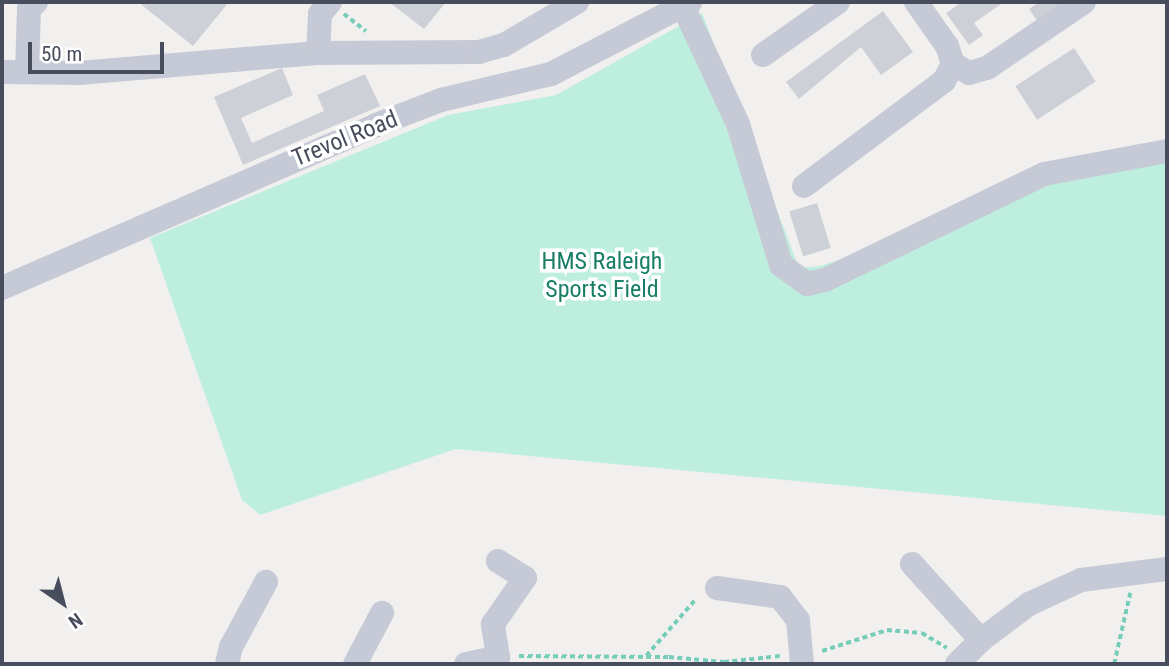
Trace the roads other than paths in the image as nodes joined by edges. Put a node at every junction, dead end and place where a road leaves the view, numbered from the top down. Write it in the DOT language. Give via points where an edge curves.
graph roads {
  1 [pos="36,2"];
  2 [pos="330,2"];
  3 [pos="577,2"];
  4 [pos="838,2"];
  5 [pos="916,2"];
  6 [pos="1084,2"];
  7 [pos="687,4"];
  8 [pos="318,53"];
  9 [pos="763,55"];
  10 [pos="953,64"];
  11 [pos="2,72"];
  12 [pos="27,72"];
  13 [pos="1167,151"];
  14 [pos="804,186"];
  15 [pos="2,288"];
  16 [pos="498,561"];
  17 [pos="912,564"];
  18 [pos="1167,569"];
  19 [pos="266,582"];
  20 [pos="717,588"];
  21 [pos="382,614"];
  22 [pos="981,640"];
  23 [pos="802,659"];
  24 [pos="960,661"];
  25 [pos="227,664"];
  26 [pos="355,664"];
  27 [pos="466,664"];
  1 -- 12 [label="street" via="29,9"];
  2 -- 8 [label="street" via="320,14"];
  3 -- 8 [label="street" via="504,45 479,52"];
  4 -- 9 [label="street"];
  5 -- 10 [label="street" via="947,46"];
  6 -- 10 [label="street" via="988,68 969,73"];
  7 -- 13 [label="street" via="738,124 781,265 807,284 825,280 1044,174"];
  7 -- 15 [label="street, Trevol Road" via="551,74 441,100 376,125"];
  8 -- 12 [label="street" via="79,73"];
  10 -- 14 [label="street" via="944,81 920,101"];
  11 -- 12 [label="street"];
  16 -- 27 [label="street" via="526,578 493,624 498,657"];
  17 -- 22 [label="street"];
  18 -- 22 [label="street" via="1081,580 1029,604"];
  19 -- 25 [label="street" via="231,647"];
  20 -- 23 [label="street" via="780,597 798,620"];
  21 -- 26 [label="street"];
  22 -- 24 [label="street"];
}
